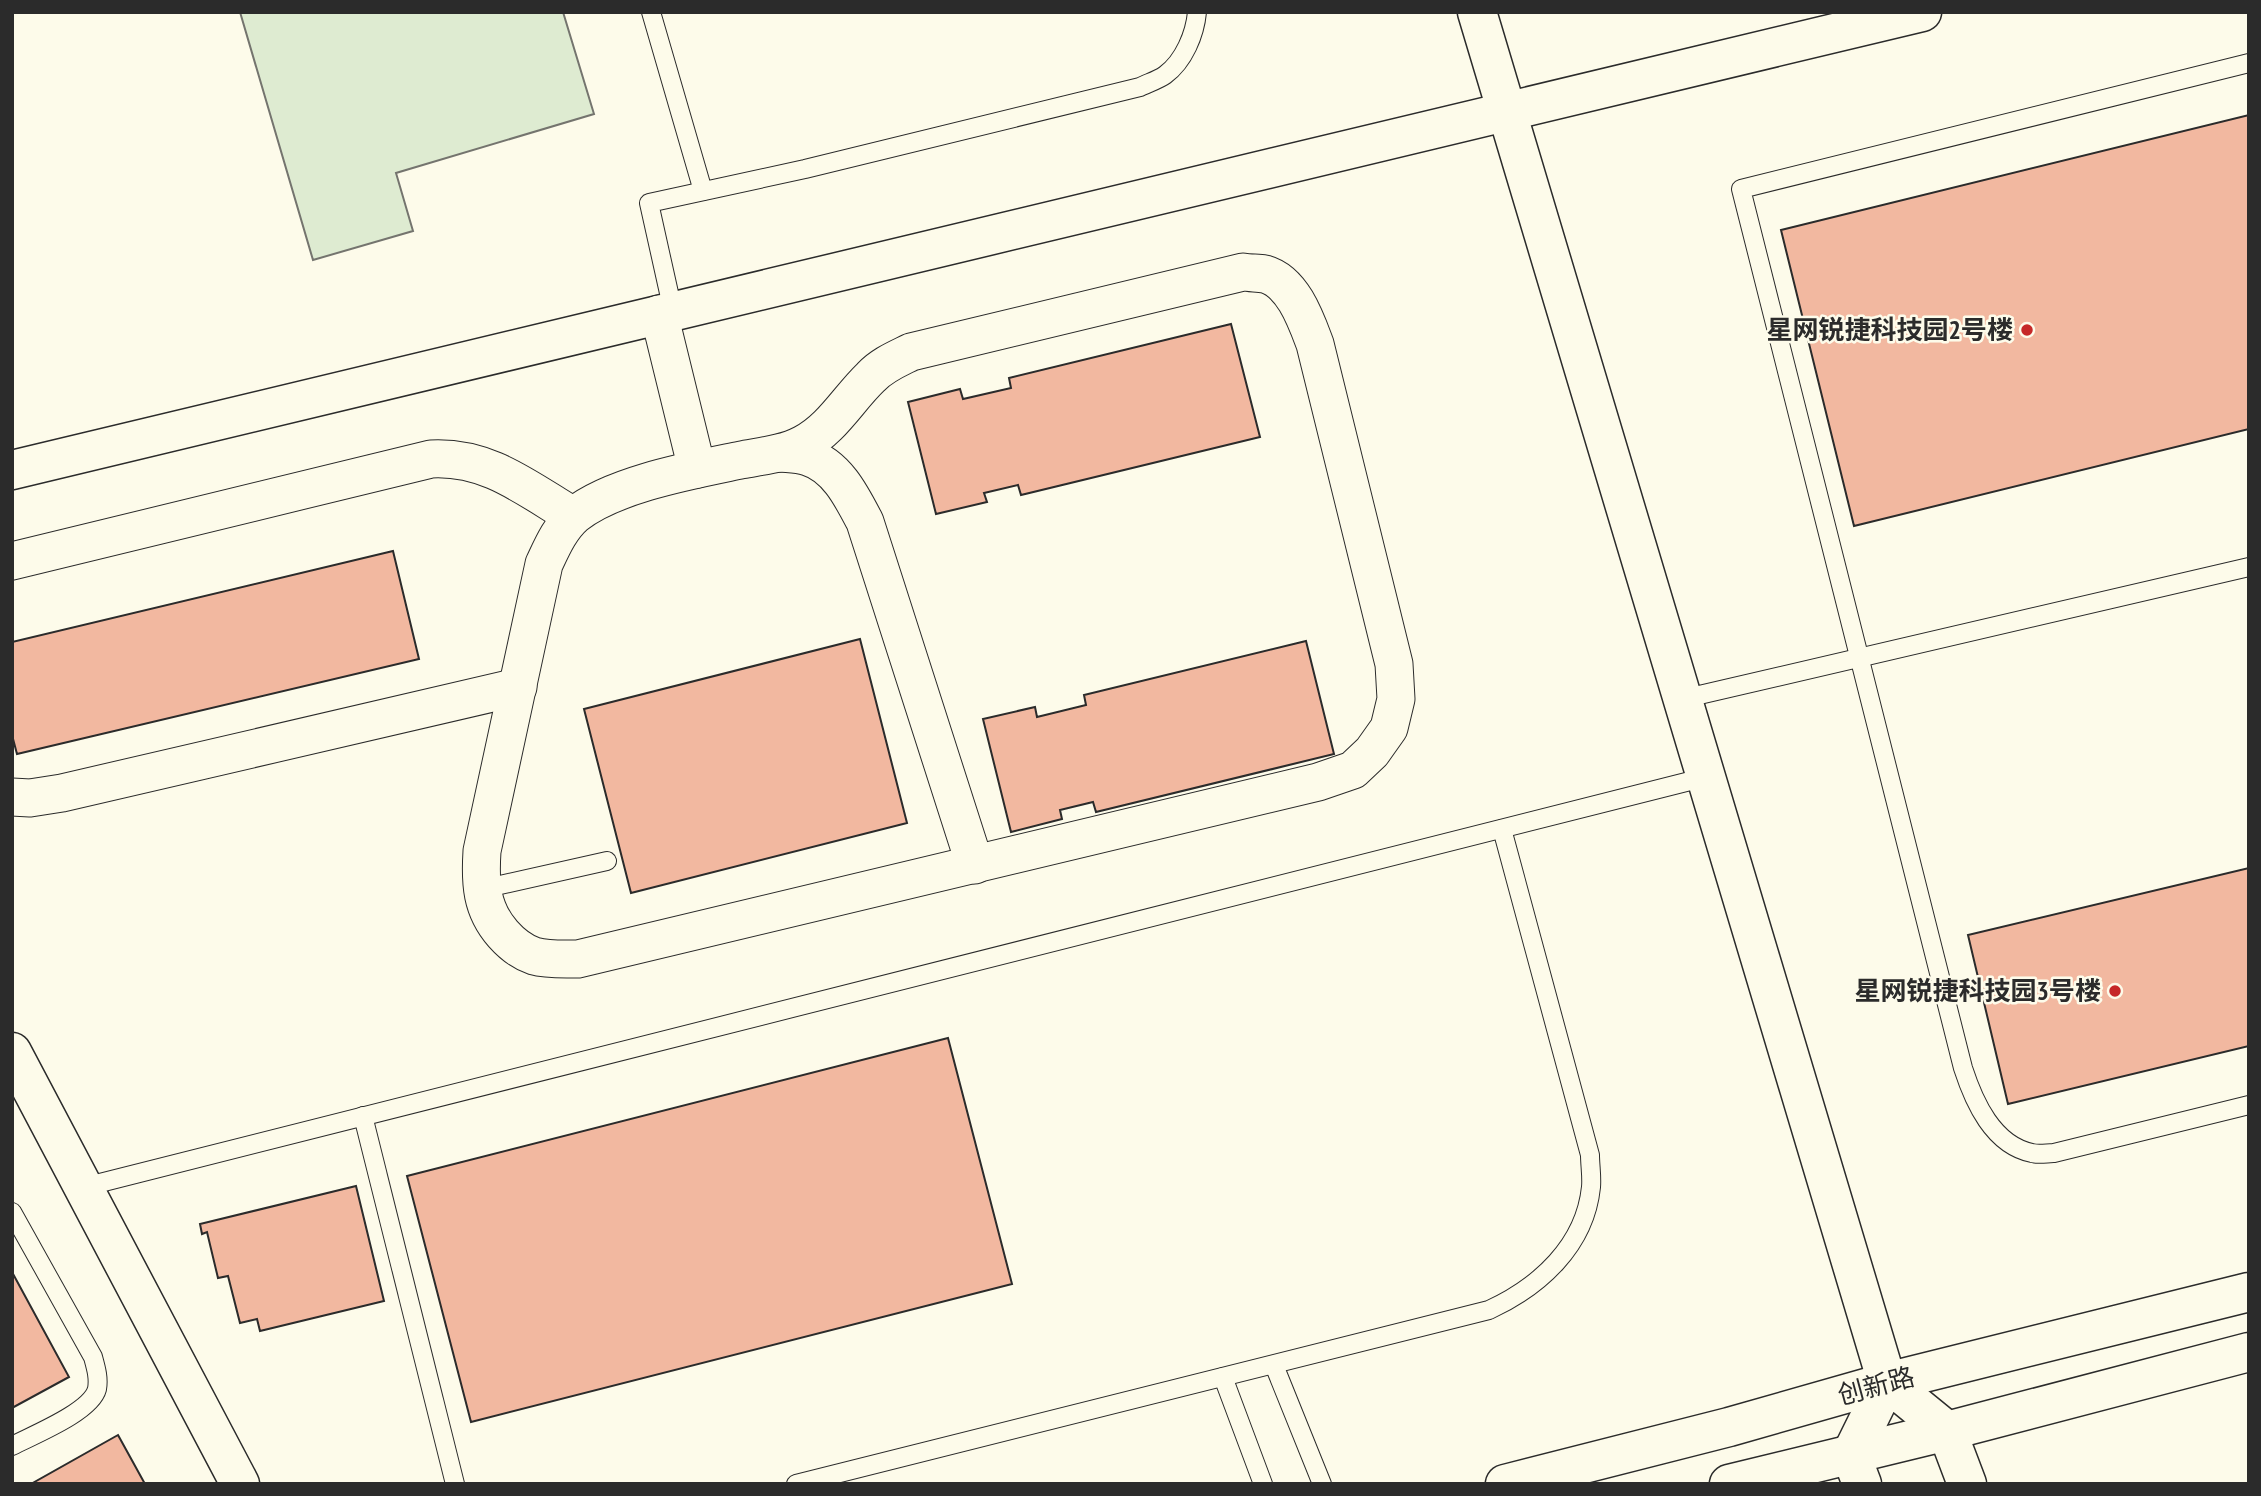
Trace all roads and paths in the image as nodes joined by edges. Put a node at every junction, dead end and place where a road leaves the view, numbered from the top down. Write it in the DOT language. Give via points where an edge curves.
graph roads {
  1 [pos="650,12"];
  2 [pos="1197,12"];
  3 [pos="1477,12"];
  4 [pos="1922,12"];
  5 [pos="2249,63"];
  6 [pos="1507,112"];
  7 [pos="703,191"];
  8 [pos="666,313"];
  9 [pos="780,453"];
  10 [pos="697,469"];
  11 [pos="12,470"];
  12 [pos="573,516"];
  13 [pos="12,561"];
  14 [pos="2249,567"];
  15 [pos="1858,658"];
  16 [pos="518,687"];
  17 [pos="1682,699"];
  18 [pos="1706,777"];
  19 [pos="12,797"];
  20 [pos="1502,829"];
  21 [pos="607,861"];
  22 [pos="975,865"];
  23 [pos="482,889"];
  24 [pos="12,1052"];
  25 [pos="2249,1105"];
  26 [pos="363,1116"];
  27 [pos="84,1187"];
  28 [pos="12,1212"];
  29 [pos="2249,1293"];
  30 [pos="2249,1352"];
  31 [pos="1274,1365"];
  32 [pos="1223,1377"];
  33 [pos="1886,1382"];
  34 [pos="1947,1431"];
  35 [pos="12,1446"];
  36 [pos="1857,1469"];
  37 [pos="240,1484"];
  38 [pos="455,1484"];
  39 [pos="796,1484"];
  40 [pos="1263,1484"];
  41 [pos="1322,1484"];
  42 [pos="1506,1484"];
  43 [pos="1730,1484"];
  44 [pos="1967,1484"];
  1 -- 7 [label="lane"];
  2 -- 7 [label="lane" via="1186,49 1166,74 1140,87"];
  3 -- 6 [label="street"];
  4 -- 6 [label="street"];
  5 -- 15 [label="lane" via="1741,189"];
  6 -- 8 [label="street"];
  6 -- 17 [label="street"];
  7 -- 8 [label="lane" via="649,203"];
  8 -- 10 [label="street"];
  8 -- 11 [label="street"];
  9 -- 10 [label="street"];
  9 -- 22 [label="street" via="808,457 827,467 844,485 865,523"];
  9 -- 22 [label="street" via="825,429 872,375 911,352 1243,272 1267,274 1288,290 1304,314 1394,664 1396,699 1389,728 1353,770 1318,782"];
  10 -- 12 [label="street" via="614,494"];
  12 -- 13 [label="street" via="492,469 472,461 431,459"];
  12 -- 16 [label="street" via="544,564"];
  14 -- 15 [label="lane"];
  15 -- 17 [label="lane"];
  15 -- 25 [label="lane" via="1963,1068 1990,1125 2025,1150 2054,1153"];
  16 -- 19 [label="street" via="62,793"];
  16 -- 23 [label="street" via="482,851"];
  17 -- 18 [label="street"];
  18 -- 20 [label="lane"];
  18 -- 33 [label="street"];
  20 -- 26 [label="lane"];
  20 -- 31 [label="lane" via="1590,1155 1586,1211 1560,1260 1517,1298 1489,1310"];
  21 -- 23 [label="lane"];
  22 -- 23 [label="street" via="578,959 531,955 511,943 485,905"];
  24 -- 27 [label="street"];
  26 -- 27 [label="lane"];
  26 -- 38 [label="lane"];
  27 -- 37 [label="street"];
  28 -- 35 [label="lane" via="93,1357 98,1377 96,1392 76,1412"];
  29 -- 33 [label="street, 创新路"];
  30 -- 34 [label="street"];
  31 -- 32 [label="lane"];
  31 -- 41 [label="lane"];
  32 -- 39 [label="lane"];
  32 -- 40 [label="lane"];
  33 -- 34 [label="street"];
  33 -- 36 [label="street"];
  33 -- 42 [label="street, 创新路"];
  34 -- 36 [label="street"];
  34 -- 44 [label="street"];
  36 -- 43 [label="street"];
}
